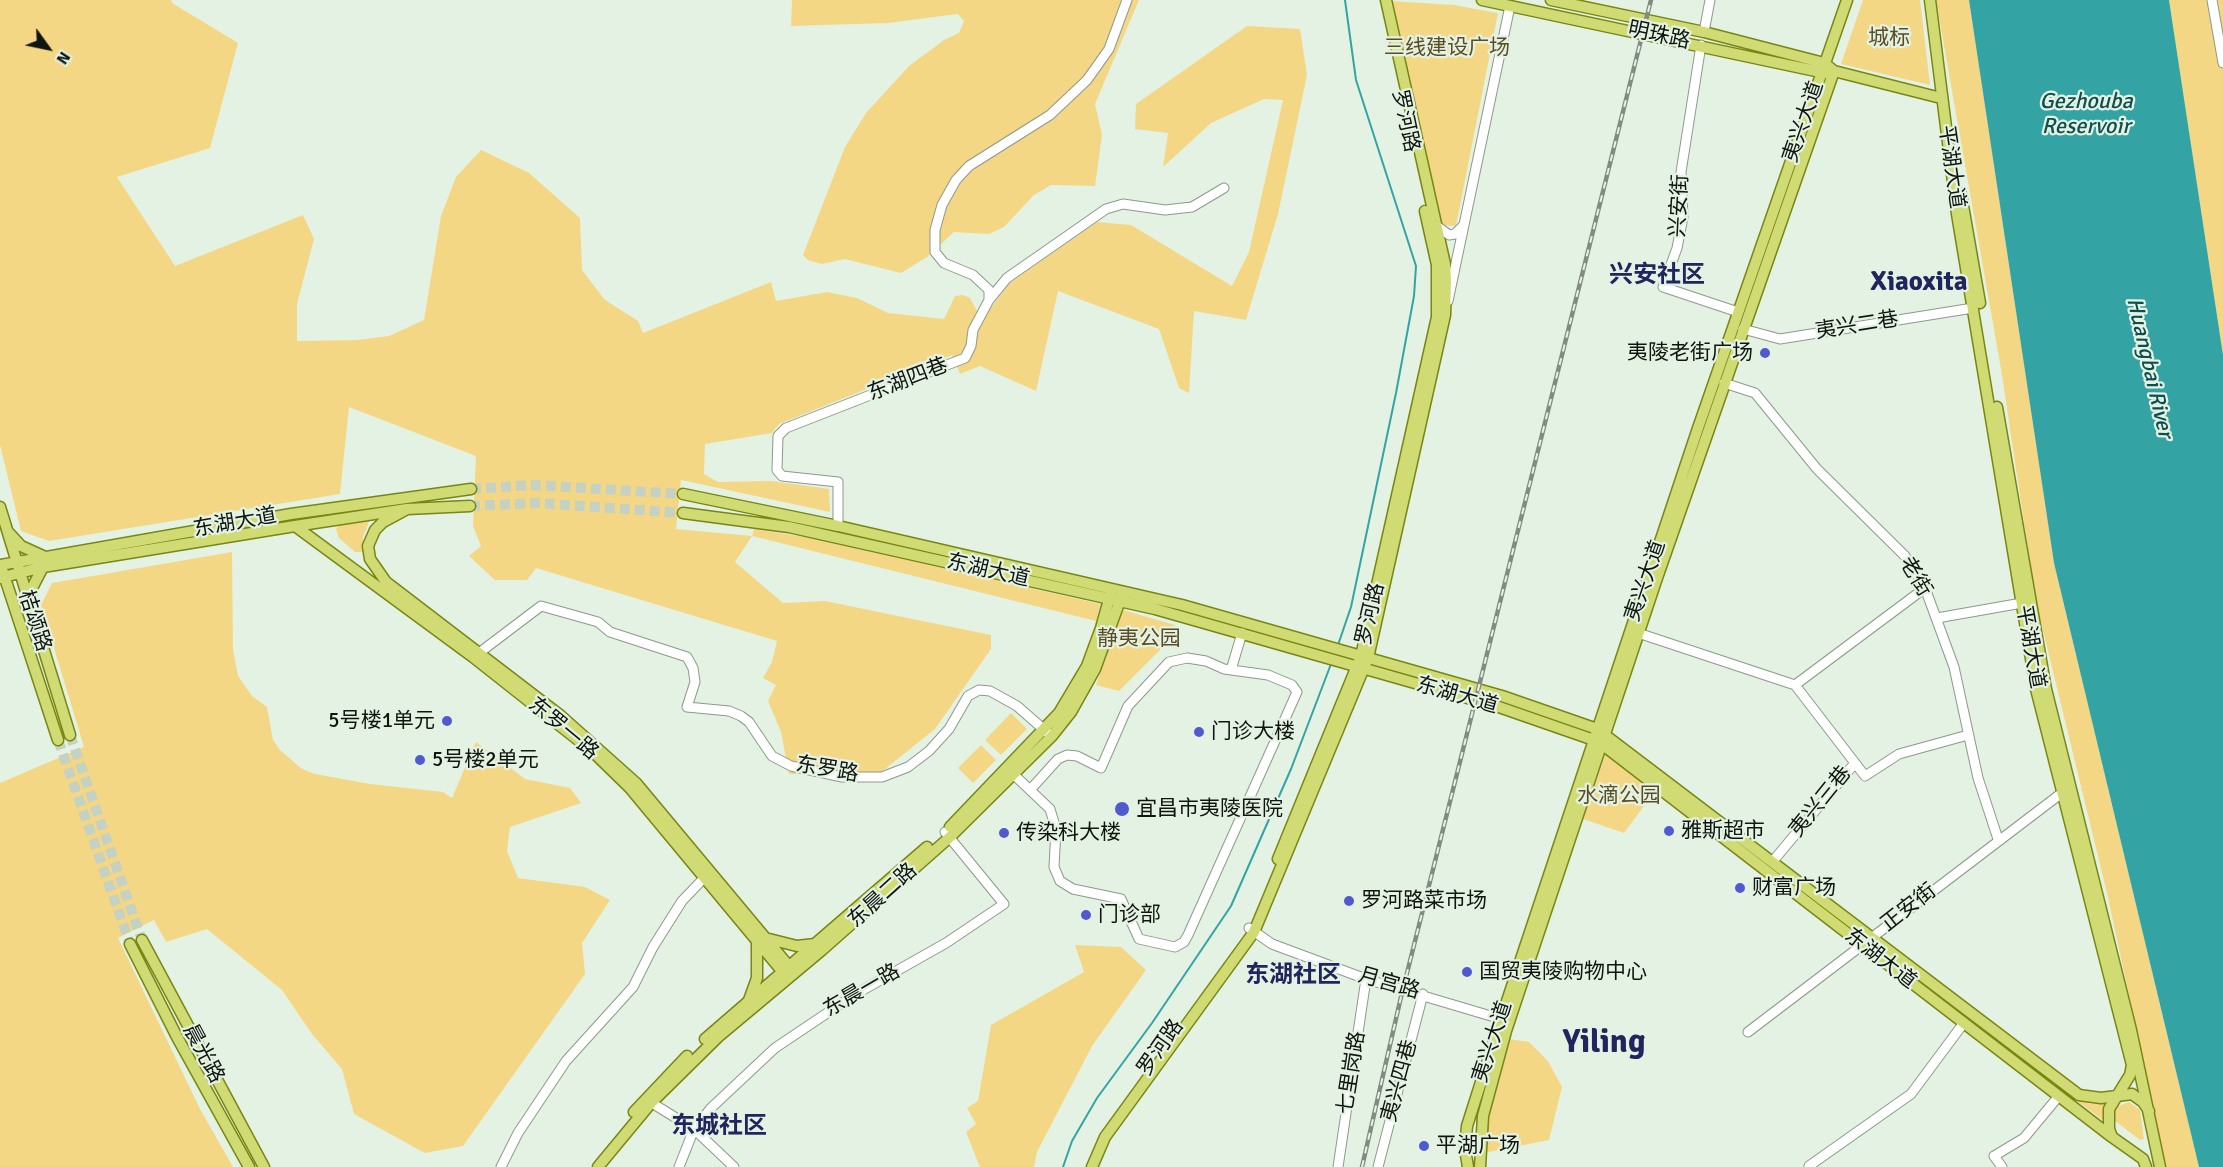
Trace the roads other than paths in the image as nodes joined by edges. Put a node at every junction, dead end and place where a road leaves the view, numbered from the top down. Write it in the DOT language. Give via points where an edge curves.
graph roads {
  1 [pos="1127,0"];
  2 [pos="1379,0"];
  3 [pos="1386,0"];
  4 [pos="1482,0"];
  5 [pos="1551,0"];
  6 [pos="1710,0"];
  7 [pos="1847,0"];
  8 [pos="1930,0"];
  9 [pos="2212,0"];
  10 [pos="1510,6"];
  11 [pos="1704,32"];
  12 [pos="1701,45"];
  13 [pos="1824,63"];
  14 [pos="2223,63"];
  15 [pos="1834,71"];
  16 [pos="1820,75"];
  17 [pos="1941,98"];
  18 [pos="1224,188"];
  19 [pos="1436,224"];
  20 [pos="1465,224"];
  21 [pos="989,300"];
  22 [pos="1973,308"];
  23 [pos="1738,312"];
  24 [pos="1445,315"];
  25 [pos="1743,329"];
  26 [pos="1724,383"];
  27 [pos="471,489"];
  28 [pos="683,494"];
  29 [pos="470,506"];
  30 [pos="0,507"];
  31 [pos="407,509"];
  32 [pos="683,513"];
  33 [pos="295,526"];
  34 [pos="838,526"];
  35 [pos="6,528"];
  36 [pos="43,561"];
  37 [pos="0,564"];
  38 [pos="17,567"];
  39 [pos="2,578"];
  40 [pos="1925,588"];
  41 [pos="0,595"];
  42 [pos="1116,595"];
  43 [pos="2022,603"];
  44 [pos="31,608"];
  45 [pos="19,616"];
  46 [pos="1937,618"];
  47 [pos="1242,633"];
  48 [pos="1638,633"];
  49 [pos="1314,647"];
  50 [pos="476,655"];
  51 [pos="1363,663"];
  52 [pos="1232,670"];
  53 [pos="1795,685"];
  54 [pos="1048,733"];
  55 [pos="70,735"];
  56 [pos="1968,735"];
  57 [pos="1600,737"];
  58 [pos="58,740"];
  59 [pos="1855,763"];
  60 [pos="1011,772"];
  61 [pos="2067,789"];
  62 [pos="1030,790"];
  63 [pos="947,834"];
  64 [pos="1998,839"];
  65 [pos="1773,861"];
  66 [pos="705,877"];
  67 [pos="1251,930"];
  68 [pos="1871,937"];
  69 [pos="761,939"];
  70 [pos="142,940"];
  71 [pos="130,944"];
  72 [pos="815,944"];
  73 [pos="1861,944"];
  74 [pos="788,972"];
  75 [pos="1366,979"];
  76 [pos="1424,994"];
  77 [pos="749,1000"];
  78 [pos="1501,1018"];
  79 [pos="1963,1024"];
  80 [pos="1748,1032"];
  81 [pos="2118,1095"];
  82 [pos="2058,1097"];
  83 [pos="648,1101"];
  84 [pos="2149,1111"];
  85 [pos="694,1129"];
  86 [pos="2112,1137"];
  87 [pos="1809,1166"];
  88 [pos="249,1167"];
  89 [pos="264,1167"];
  90 [pos="501,1167"];
  91 [pos="591,1167"];
  92 [pos="598,1167"];
  93 [pos="680,1167"];
  94 [pos="734,1167"];
  95 [pos="1084,1167"];
  96 [pos="1092,1167"];
  97 [pos="1338,1167"];
  98 [pos="1378,1167"];
  99 [pos="1468,1167"];
  100 [pos="1480,1167"];
  101 [pos="2002,1167"];
  102 [pos="2146,1167"];
  103 [pos="2160,1167"];
  1 -- 21 [label="street" via="1109,49 1088,80 1050,115 969,166 942,206 935,230 935,252 944,263 984,283"];
  2 -- 51 [label="main road, 罗河路" via="1437,265 1438,291 1437,317"];
  3 -- 19 [label="main road, 罗河路"];
  4 -- 10 [label="main road, 明珠路"];
  5 -- 11 [label="main road, 明珠路"];
  6 -- 11 [label="street"];
  7 -- 13 [label="main road, 夷兴大道"];
  8 -- 17 [label="main road, 平湖大道"];
  9 -- 14 [label="street"];
  10 -- 12 [label="main road, 明珠路"];
  10 -- 20 [label="street, 罗河路"];
  11 -- 13 [label="main road, 明珠路"];
  12 -- 16 [label="main road, 明珠路"];
  12 -- 23 [label="street, 兴安街" via="1681,172 1683,217 1663,287"];
  13 -- 15 [label="main road, 明珠路"];
  13 -- 16 [label="main road, 夷兴大道"];
  15 -- 16 [label="main road"];
  15 -- 17 [label="main road, 明珠路"];
  15 -- 25 [label="main road, 夷兴大道"];
  16 -- 23 [label="main road, 夷兴大道"];
  17 -- 22 [label="main road, 平湖大道"];
  17 -- 61 [label="main road, 平湖大道" via="1950,128 2046,689"];
  18 -- 21 [label="street" via="1192,207 1166,210 1123,204 1106,209 1007,278"];
  19 -- 20 [label="street" via="1449,235"];
  19 -- 24 [label="main road, 罗河路" via="1445,264"];
  20 -- 24 [label="street, 罗河路"];
  21 -- 34 [label="street, 东湖四巷" via="964,358 786,428 778,436 777,470 782,476 838,482"];
  22 -- 25 [label="street, 夷兴二巷" via="1780,339"];
  22 -- 43 [label="main road, 平湖大道"];
  23 -- 57 [label="main road, 夷兴大道"];
  24 -- 51 [label="main road, 罗河路"];
  25 -- 26 [label="main road, 夷兴大道"];
  26 -- 40 [label="street, 老街" via="1755,393 1817,469 1905,556"];
  26 -- 48 [label="main road, 夷兴大道"];
  27 -- 36 [label="main road, 东湖大道" via="380,500"];
  28 -- 34 [label="main road, 东湖大道"];
  29 -- 31 [label="main road, 东湖大道"];
  30 -- 35 [label="main road, 桔颂路"];
  31 -- 33 [label="main road, 东湖大道"];
  31 -- 50 [label="main road, 东罗一路" via="375,530 368,546 370,559 386,582"];
  32 -- 42 [label="main road, 东湖大道" via="779,525"];
  33 -- 36 [label="main road, 东湖大道"];
  33 -- 50 [label="main road, 东罗一路"];
  34 -- 42 [label="main road, 东湖大道"];
  35 -- 36 [label="main road" via="21,546"];
  35 -- 38 [label="main road, 桔颂路"];
  36 -- 38 [label="main road, 东湖大道"];
  36 -- 44 [label="main road" via="31,590"];
  37 -- 38 [label="main road, 东湖大道"];
  37 -- 39 [label="main road, 桔颂路"];
  38 -- 39 [label="main road, 东湖大道"];
  38 -- 44 [label="main road, 桔颂路"];
  39 -- 45 [label="main road, 桔颂路"];
  40 -- 46 [label="street, 老街"];
  40 -- 53 [label="street"];
  41 -- 45 [label="main road"];
  42 -- 47 [label="main road, 东湖大道"];
  42 -- 49 [label="main road, 东湖大道"];
  42 -- 54 [label="main road, 东晨二路" via="1087,666"];
  43 -- 46 [label="street"];
  43 -- 61 [label="main road, 平湖大道" via="2036,689"];
  44 -- 55 [label="main road, 桔颂路"];
  45 -- 58 [label="main road, 桔颂路"];
  46 -- 56 [label="street, 老街" via="1954,667"];
  47 -- 49 [label="main road, 东湖大道"];
  47 -- 52 [label="street"];
  48 -- 53 [label="street"];
  48 -- 57 [label="main road, 夷兴大道"];
  49 -- 51 [label="main road, 东湖大道"];
  50 -- 54 [label="street, 东罗路" via="541,606 598,622 610,632 687,657 695,682 687,707 741,716 772,756 791,766 842,777 882,777 908,767 929,751 949,729 968,696 979,690 990,691 1017,706"];
  50 -- 66 [label="main road, 东罗一路" via="630,788"];
  50 -- 69 [label="main road, 东罗一路" via="561,716 636,783"];
  51 -- 57 [label="main road, 东湖大道"];
  51 -- 67 [label="main road, 罗河路"];
  52 -- 62 [label="street" via="1187,657 1169,662 1128,706 1101,768 1077,756 1067,756 1058,759"];
  52 -- 62 [label="street" via="1268,675 1292,685 1298,692 1188,935 1179,946 1166,947 1139,939 1121,899 1073,889 1060,881 1054,867 1055,820 1050,809"];
  53 -- 59 [label="street, 夷兴三巷"];
  54 -- 60 [label="main road, 东晨二路"];
  56 -- 59 [label="street" via="1899,754 1865,776"];
  56 -- 64 [label="street, 老街"];
  57 -- 65 [label="main road, 东湖大道"];
  57 -- 73 [label="main road, 东湖大道"];
  57 -- 78 [label="main road, 夷兴大道"];
  57 -- 100 [label="main road, 夷兴大道" via="1506,1031 1483,1116"];
  59 -- 65 [label="street, 夷兴三巷"];
  60 -- 62 [label="street"];
  60 -- 63 [label="main road, 东晨二路"];
  61 -- 64 [label="street, 正安街"];
  61 -- 81 [label="main road, 平湖大道" via="2132,1065"];
  61 -- 84 [label="main road, 平湖大道"];
  63 -- 72 [label="main road, 东晨二路"];
  63 -- 74 [label="main road, 东晨二路"];
  63 -- 85 [label="street, 东晨一路" via="1004,904 946,943 807,1024 733,1086"];
  64 -- 68 [label="street, 正安街"];
  65 -- 68 [label="main road, 东湖大道"];
  66 -- 69 [label="main road, 东罗一路"];
  66 -- 90 [label="street" via="682,901 633,987 566,1061 518,1133"];
  67 -- 75 [label="street, 月宫路" via="1272,944"];
  67 -- 95 [label="main road, 罗河路" via="1099,1135"];
  67 -- 96 [label="main road, 罗河路" via="1105,1137"];
  68 -- 73 [label="street, 正安街"];
  68 -- 81 [label="main road, 东湖大道" via="2079,1095"];
  69 -- 72 [label="main road" via="797,946"];
  69 -- 74 [label="main road, 东罗一路"];
  69 -- 77 [label="main road" via="757,978"];
  70 -- 89 [label="main road, 晨光路"];
  71 -- 88 [label="main road, 晨光路"];
  72 -- 74 [label="main road, 东晨二路"];
  73 -- 79 [label="main road, 东湖大道"];
  73 -- 80 [label="street, 正安街"];
  74 -- 77 [label="main road, 东晨二路"];
  74 -- 83 [label="main road, 东晨二路"];
  75 -- 76 [label="street, 月宫路"];
  75 -- 97 [label="street, 七里岗路"];
  76 -- 78 [label="street, 月宫路"];
  76 -- 98 [label="street, 夷兴四巷"];
  77 -- 83 [label="main road, 东晨二路"];
  78 -- 99 [label="main road, 夷兴大道" via="1467,1125"];
  79 -- 82 [label="main road, 东湖大道"];
  79 -- 87 [label="street" via="1911,1094"];
  81 -- 84 [label="main road, 东湖大道" via="2132,1094"];
  81 -- 86 [label="main road, 平湖大道" via="2108,1115"];
  82 -- 86 [label="main road, 东湖大道"];
  82 -- 101 [label="street" via="2024,1138 1994,1156"];
  83 -- 85 [label="street"];
  83 -- 91 [label="main road, 东晨二路"];
  83 -- 92 [label="main road, 东晨二路"];
  84 -- 103 [label="main road, 平湖大道"];
  85 -- 93 [label="street, 东晨一路"];
  85 -- 94 [label="street"];
  86 -- 102 [label="main road" via="2138,1155"];
}
